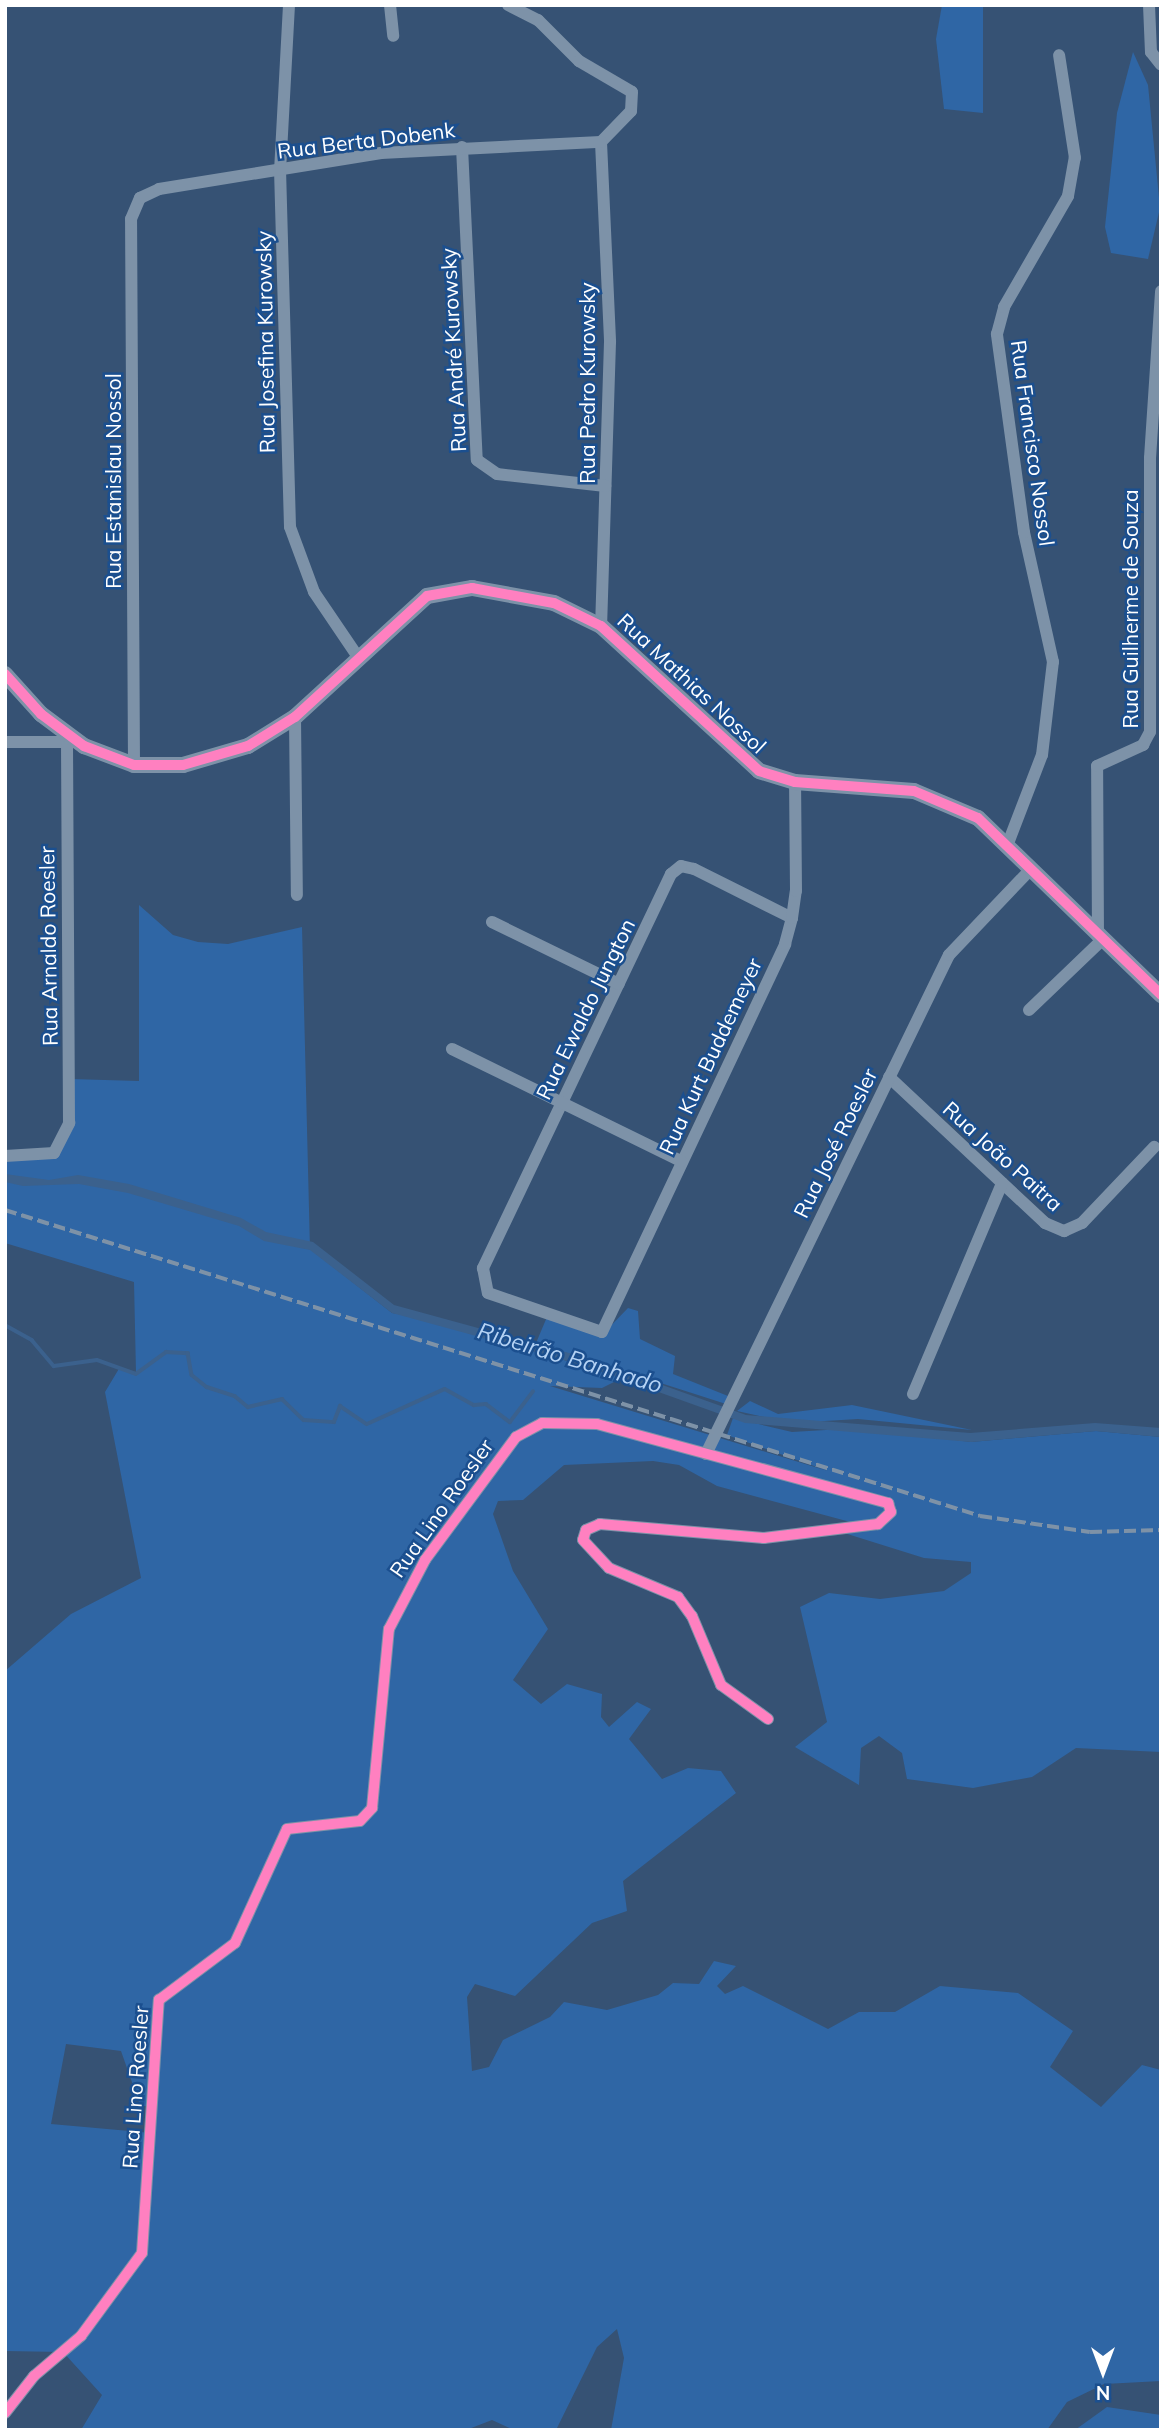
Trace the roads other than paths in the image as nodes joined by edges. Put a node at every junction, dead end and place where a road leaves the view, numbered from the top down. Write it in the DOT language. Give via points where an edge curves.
graph roads {
  1 [pos="289,5"];
  2 [pos="390,5"];
  3 [pos="508,5"];
  4 [pos="1149,5"];
  5 [pos="393,36"];
  6 [pos="1059,55"];
  7 [pos="1161,65"];
  8 [pos="601,142"];
  9 [pos="463,147"];
  10 [pos="280,169"];
  11 [pos="139,198"];
  12 [pos="1161,291"];
  13 [pos="605,486"];
  14 [pos="601,625"];
  15 [pos="1156,643"];
  16 [pos="360,660"];
  17 [pos="5,674"];
  18 [pos="295,717"];
  19 [pos="65,738"];
  20 [pos="5,742"];
  21 [pos="134,765"];
  22 [pos="795,782"];
  23 [pos="1007,846"];
  24 [pos="1030,870"];
  25 [pos="298,895"];
  26 [pos="792,918"];
  27 [pos="492,922"];
  28 [pos="1100,939"];
  29 [pos="619,984"];
  30 [pos="1161,995"];
  31 [pos="1029,1010"];
  32 [pos="452,1049"];
  33 [pos="889,1077"];
  34 [pos="562,1103"];
  35 [pos="1154,1147"];
  36 [pos="5,1156"];
  37 [pos="681,1161"];
  38 [pos="1002,1184"];
  39 [pos="602,1332"];
  40 [pos="913,1394"];
  41 [pos="706,1454"];
  42 [pos="768,1718"];
  43 [pos="5,2413"];
  1 -- 10 [label="street, Rua Josefina Kurowsky"];
  2 -- 5 [label="street"];
  3 -- 8 [label="street" via="538,20 579,61 632,92 631,111"];
  4 -- 7 [label="street" via="1151,52"];
  6 -- 23 [label="street, Rua Francisco Nossol" via="1075,158 1068,197 1008,300 997,334 1024,532 1053,662 1042,755"];
  8 -- 9 [label="street, Rua Berta Dobenk"];
  8 -- 13 [label="street, Rua Pedro Kurowsky" via="610,342"];
  9 -- 10 [label="street, Rua Berta Dobenk"];
  9 -- 13 [label="street, Rua André Kurowsky" via="477,460 497,474"];
  10 -- 11 [label="street, Rua Berta Dobenk" via="159,189"];
  10 -- 16 [label="street, Rua Josefina Kurowsky" via="291,535 314,593"];
  11 -- 21 [label="street, Rua Estanislau Nossol" via="131,219"];
  12 -- 15 [label="street, Rua Guilherme de Souza" via="1150,457"];
  13 -- 14 [label="street, Rua Pedro Kurowsky"];
  14 -- 16 [label="street, Rua Mathias Nossol" via="534,598 457,588 417,602"];
  14 -- 22 [label="street, Rua Mathias Nossol" via="746,764"];
  15 -- 28 [label="street, Rua Guilherme de Souza" via="1149,738 1097,766"];
  16 -- 18 [label="street, Rua Mathias Nossol"];
  17 -- 19 [label="street, Rua Mathias Nossol"];
  18 -- 21 [label="street, Rua Mathias Nossol" via="231,754 183,765"];
  18 -- 25 [label="street"];
  19 -- 20 [label="street"];
  19 -- 21 [label="street, Rua Mathias Nossol"];
  19 -- 36 [label="street, Rua Arnaldo Roesler" via="71,1111 60,1147 43,1158"];
  22 -- 23 [label="street, Rua Mathias Nossol" via="868,785 934,797 978,818"];
  22 -- 26 [label="street, Rua Kurt Buddemeyer"];
  23 -- 24 [label="street, Rua Mathias Nossol"];
  24 -- 28 [label="street, Rua Mathias Nossol"];
  24 -- 33 [label="street, Rua José Roesler" via="957,942"];
  26 -- 29 [label="street, Rua Ewaldo Jungton" via="681,866 671,874"];
  26 -- 37 [label="street, Rua Kurt Buddemeyer"];
  27 -- 29 [label="street"];
  28 -- 30 [label="street, Rua Mathias Nossol"];
  28 -- 31 [label="street"];
  29 -- 34 [label="street, Rua Ewaldo Jungton"];
  32 -- 34 [label="street"];
  33 -- 38 [label="street, Rua João Paitra"];
  33 -- 41 [label="street, Rua José Roesler"];
  34 -- 37 [label="street"];
  34 -- 39 [label="street, Rua Ewaldo Jungton" via="483,1268 483,1285 488,1293"];
  35 -- 38 [label="street, Rua João Paitra" via="1082,1223 1064,1231"];
  37 -- 39 [label="street, Rua Kurt Buddemeyer"];
  38 -- 40 [label="street"];
  41 -- 42 [label="street, Rua Lino Roesler" via="873,1497 891,1512 878,1524 764,1538 600,1524 586,1530 583,1540 609,1568 678,1597 692,1616 721,1685"];
  41 -- 43 [label="street, Rua Lino Roesler" via="597,1424 542,1423 516,1437 445,1530 390,1629 372,1808 360,1821 286,1829 234,1943 159,2000 142,2253 81,2336 34,2376"];
}
